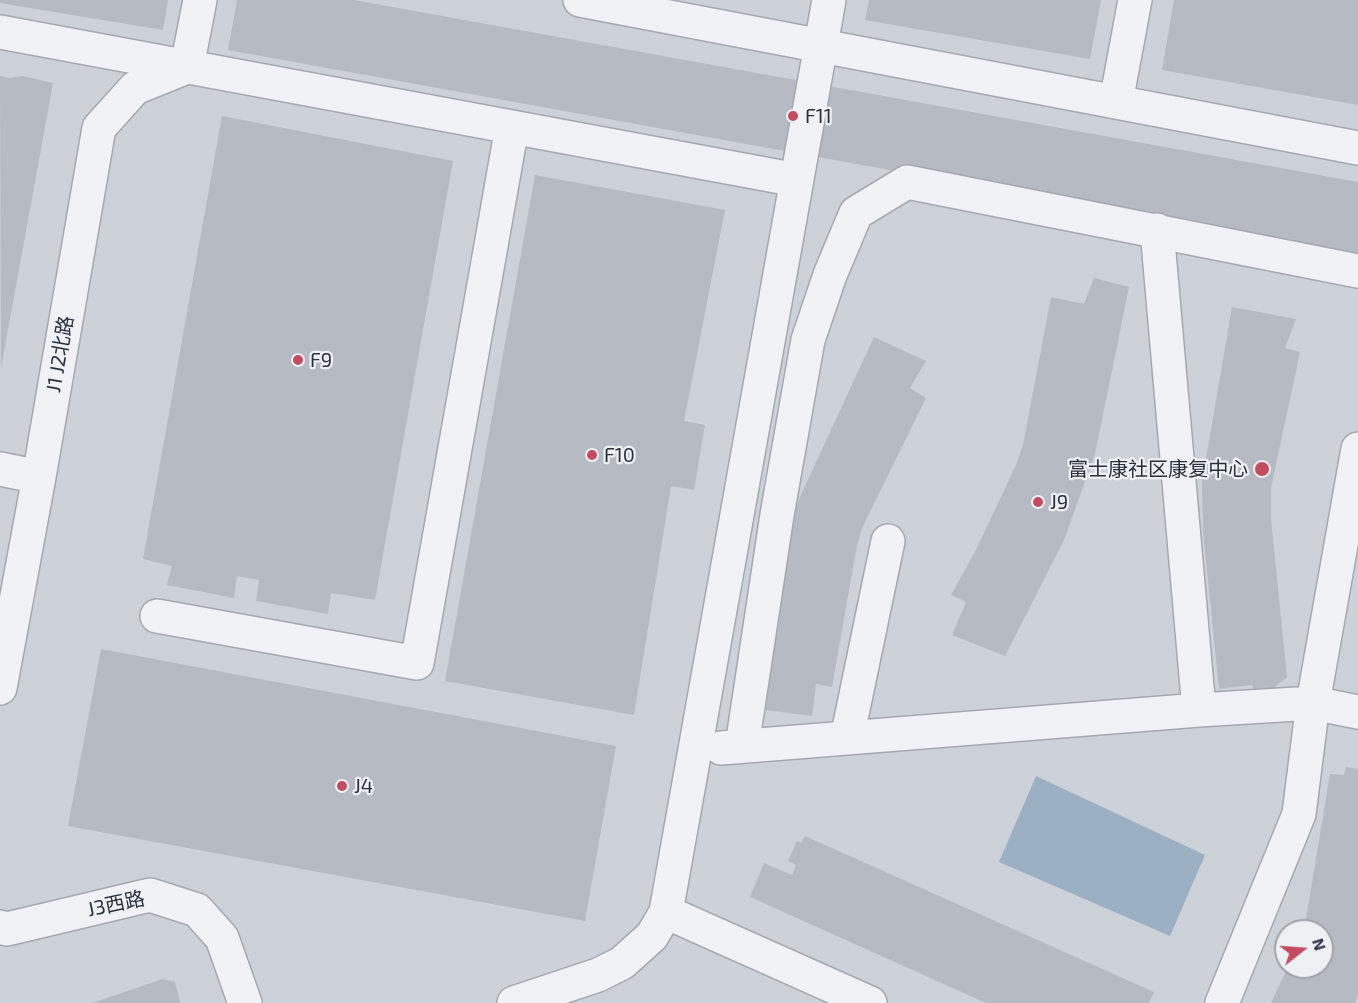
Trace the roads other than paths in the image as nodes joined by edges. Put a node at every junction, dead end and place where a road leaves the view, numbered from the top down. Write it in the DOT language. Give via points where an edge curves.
graph roads {
  1 [pos="200,0"];
  2 [pos="580,0"];
  3 [pos="829,0"];
  4 [pos="1135,0"];
  5 [pos="0,32"];
  6 [pos="821,46"];
  7 [pos="187,68"];
  8 [pos="1116,102"];
  9 [pos="512,127"];
  10 [pos="1358,148"];
  11 [pos="797,180"];
  12 [pos="1157,230"];
  13 [pos="1358,271"];
  14 [pos="1358,449"];
  15 [pos="0,470"];
  16 [pos="39,477"];
  17 [pos="888,541"];
  18 [pos="157,616"];
  19 [pos="0,688"];
  20 [pos="1312,703"];
  21 [pos="1199,710"];
  22 [pos="1358,712"];
  23 [pos="847,738"];
  24 [pos="742,746"];
  25 [pos="695,750"];
  26 [pos="666,912"];
  27 [pos="0,927"];
  28 [pos="245,1003"];
  29 [pos="514,1003"];
  30 [pos="870,1003"];
  31 [pos="1222,1003"];
  1 -- 7 [label="street"];
  2 -- 6 [label="street"];
  3 -- 6 [label="street"];
  4 -- 8 [label="street"];
  5 -- 7 [label="street"];
  6 -- 8 [label="street"];
  6 -- 11 [label="street"];
  7 -- 9 [label="street"];
  7 -- 16 [label="street, J1 J2北路" via="135,88 99,128"];
  8 -- 10 [label="street"];
  9 -- 11 [label="street"];
  9 -- 18 [label="street" via="417,663"];
  11 -- 25 [label="street"];
  12 -- 13 [label="street"];
  12 -- 21 [label="street"];
  12 -- 24 [label="street" via="907,182 856,213 808,340"];
  14 -- 20 [label="street"];
  15 -- 16 [label="street"];
  16 -- 19 [label="street, J1 J2北路"];
  17 -- 23 [label="street"];
  20 -- 21 [label="street"];
  20 -- 22 [label="street"];
  20 -- 31 [label="street" via="1299,814"];
  21 -- 23 [label="street"];
  23 -- 24 [label="street"];
  24 -- 25 [label="street"];
  25 -- 26 [label="street"];
  26 -- 29 [label="street" via="652,936 622,963"];
  26 -- 30 [label="street"];
  27 -- 28 [label="street, J3西路" via="7,929 150,895 197,910 222,938"];
}
